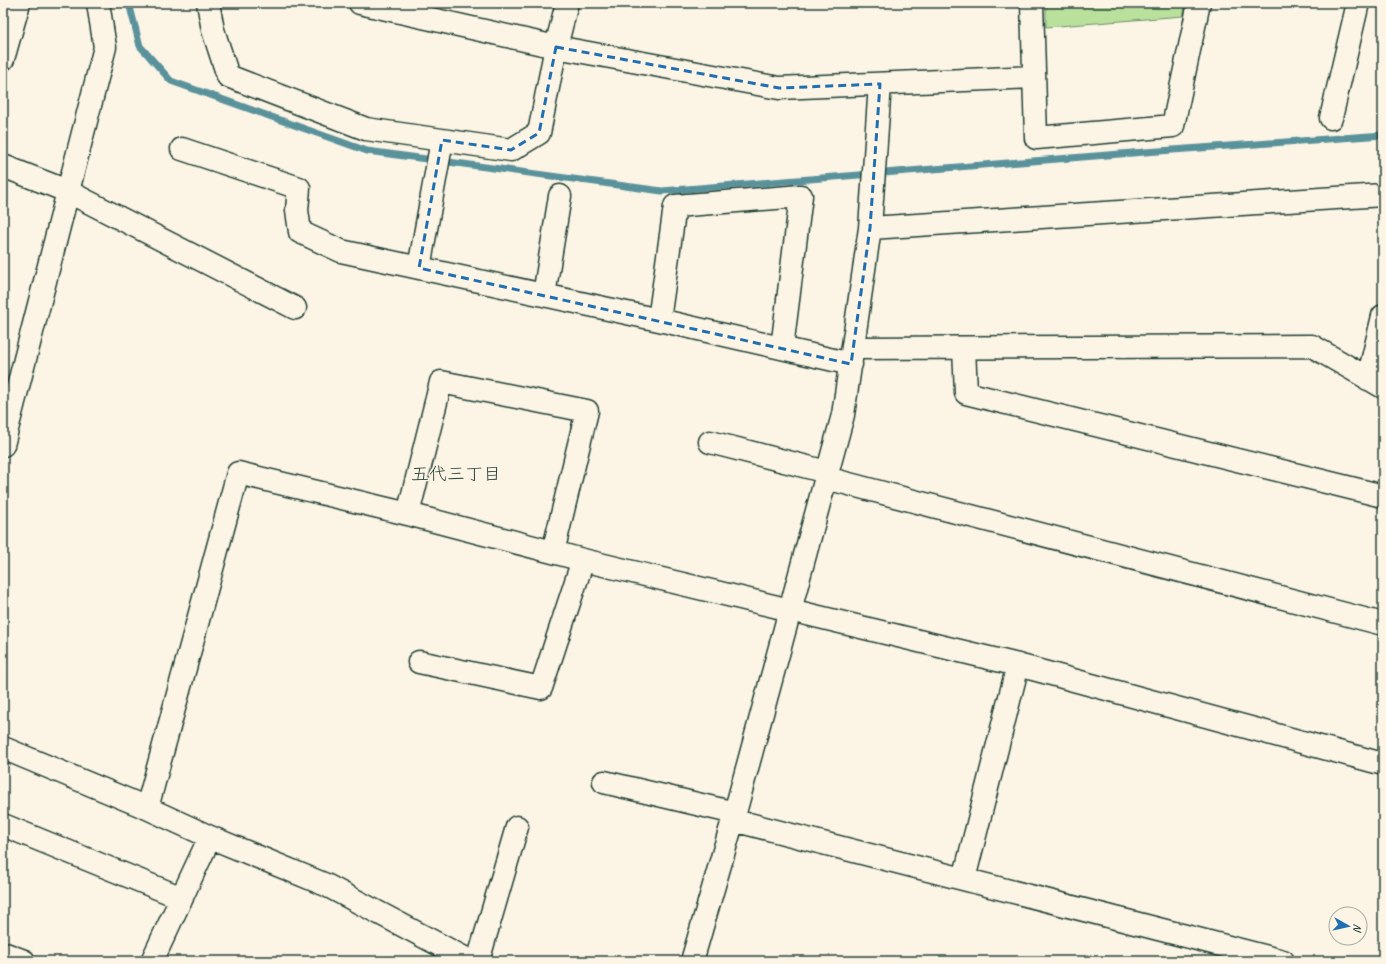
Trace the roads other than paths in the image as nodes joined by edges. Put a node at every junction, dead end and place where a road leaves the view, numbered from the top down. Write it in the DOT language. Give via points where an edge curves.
graph roads {
  1 [pos="19,3"];
  2 [pos="98,3"];
  3 [pos="208,3"];
  4 [pos="360,3"];
  5 [pos="567,3"];
  6 [pos="1032,3"];
  7 [pos="1200,3"];
  8 [pos="1358,3"];
  9 [pos="556,47"];
  10 [pos="3,58"];
  11 [pos="1034,77"];
  12 [pos="880,84"];
  13 [pos="1331,118"];
  14 [pos="442,140"];
  15 [pos="182,149"];
  16 [pos="3,166"];
  17 [pos="67,191"];
  18 [pos="1383,195"];
  19 [pos="560,196"];
  20 [pos="870,228"];
  21 [pos="419,268"];
  22 [pos="544,295"];
  23 [pos="295,308"];
  24 [pos="1383,316"];
  25 [pos="660,320"];
  26 [pos="782,348"];
  27 [pos="964,348"];
  28 [pos="852,356"];
  29 [pos="1375,383"];
  30 [pos="710,442"];
  31 [pos="3,445"];
  32 [pos="826,475"];
  33 [pos="1383,496"];
  34 [pos="408,514"];
  35 [pos="553,552"];
  36 [pos="583,560"];
  37 [pos="791,611"];
  38 [pos="1383,624"];
  39 [pos="419,662"];
  40 [pos="1018,665"];
  41 [pos="3,748"];
  42 [pos="1383,764"];
  43 [pos="604,782"];
  44 [pos="147,808"];
  45 [pos="735,813"];
  46 [pos="3,825"];
  47 [pos="516,826"];
  48 [pos="210,837"];
  49 [pos="964,879"];
  50 [pos="182,898"];
  51 [pos="3,953"];
  52 [pos="24,961"];
  53 [pos="152,961"];
  54 [pos="470,961"];
  55 [pos="478,961"];
  56 [pos="692,961"];
  57 [pos="1283,961"];
  1 -- 10 [label="street"];
  2 -- 17 [label="street" via="105,48"];
  3 -- 14 [label="street" via="213,30 228,76 366,129"];
  4 -- 9 [label="street"];
  5 -- 9 [label="street"];
  6 -- 11 [label="street"];
  7 -- 11 [label="street" via="1173,126 1036,138"];
  8 -- 13 [label="street"];
  9 -- 12 [label="street" via="780,88"];
  9 -- 14 [label="street" via="539,134 511,150"];
  11 -- 12 [label="street"];
  12 -- 20 [label="street"];
  14 -- 21 [label="street"];
  15 -- 21 [label="street" via="299,188 297,210 300,232 341,251"];
  16 -- 17 [label="street"];
  17 -- 23 [label="street"];
  17 -- 31 [label="street"];
  18 -- 20 [label="street"];
  19 -- 22 [label="street"];
  20 -- 28 [label="street"];
  21 -- 22 [label="street"];
  22 -- 25 [label="street"];
  24 -- 29 [label="street"];
  25 -- 26 [label="street"];
  25 -- 26 [label="street" via="675,206 801,196"];
  26 -- 28 [label="street"];
  27 -- 28 [label="street"];
  27 -- 29 [label="street" via="1312,346"];
  27 -- 33 [label="street" via="966,393"];
  28 -- 32 [label="street" via="843,415"];
  30 -- 32 [label="street"];
  32 -- 37 [label="street"];
  32 -- 38 [label="street"];
  34 -- 35 [label="street"];
  34 -- 35 [label="street" via="441,382 587,411"];
  34 -- 44 [label="street" via="238,473"];
  35 -- 36 [label="street"];
  36 -- 37 [label="street"];
  36 -- 39 [label="street" via="541,688"];
  37 -- 40 [label="street"];
  37 -- 45 [label="street"];
  40 -- 42 [label="street"];
  40 -- 49 [label="street"];
  41 -- 44 [label="street"];
  43 -- 45 [label="street"];
  44 -- 48 [label="street"];
  45 -- 49 [label="street" via="733,820"];
  45 -- 56 [label="street"];
  46 -- 50 [label="street"];
  47 -- 55 [label="street"];
  48 -- 50 [label="street"];
  48 -- 54 [label="street" via="326,885"];
  49 -- 57 [label="street"];
  50 -- 53 [label="street"];
  51 -- 52 [label="street"];
}
